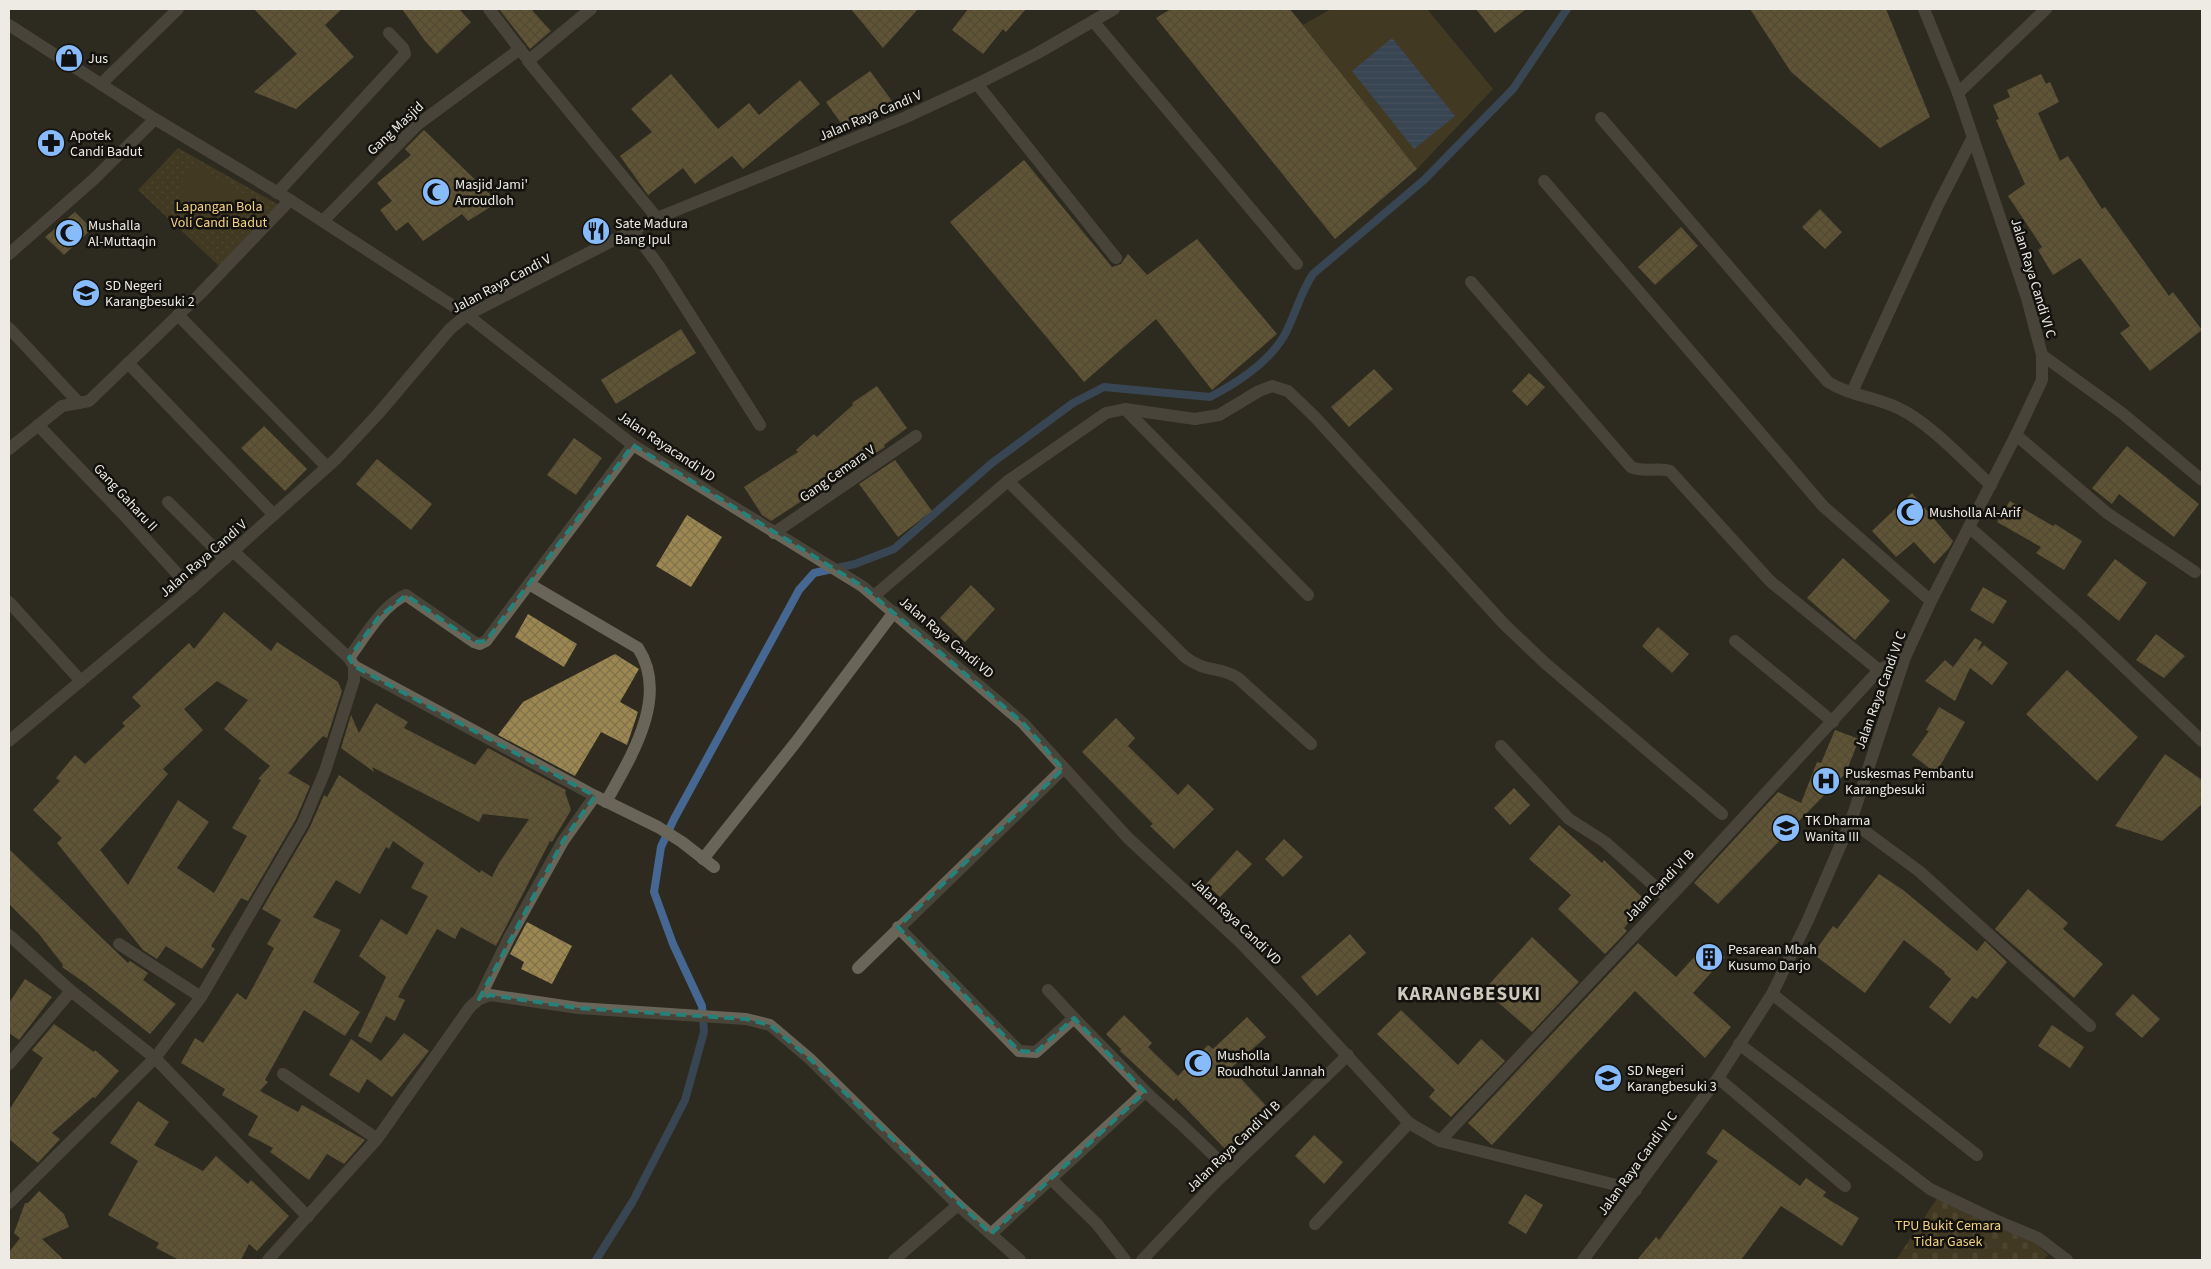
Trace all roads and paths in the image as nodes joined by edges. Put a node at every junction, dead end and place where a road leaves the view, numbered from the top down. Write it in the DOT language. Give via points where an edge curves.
graph roads {
  1 [pos="178,9"];
  2 [pos="489,9"];
  3 [pos="591,9"];
  4 [pos="1114,9"];
  5 [pos="1924,9"];
  6 [pos="2046,9"];
  7 [pos="1093,21"];
  8 [pos="9,25"];
  9 [pos="389,34"];
  10 [pos="520,49"];
  11 [pos="528,60"];
  12 [pos="100,84"];
  13 [pos="977,84"];
  14 [pos="1958,93"];
  15 [pos="1601,118"];
  16 [pos="155,120"];
  17 [pos="1973,137"];
  18 [pos="1544,181"];
  19 [pos="277,193"];
  20 [pos="290,200"];
  21 [pos="657,218"];
  22 [pos="323,221"];
  23 [pos="633,231"];
  24 [pos="9,254"];
  25 [pos="1116,258"];
  26 [pos="1297,264"];
  27 [pos="1471,282"];
  28 [pos="178,315"];
  29 [pos="466,315"];
  30 [pos="9,328"];
  31 [pos="2042,355"];
  32 [pos="128,363"];
  33 [pos="1852,392"];
  34 [pos="79,403"];
  35 [pos="1125,409"];
  36 [pos="760,424"];
  37 [pos="38,425"];
  38 [pos="2016,435"];
  39 [pos="916,436"];
  40 [pos="633,445"];
  41 [pos="9,449"];
  42 [pos="327,467"];
  43 [pos="2202,480"];
  44 [pos="1008,481"];
  45 [pos="1991,485"];
  46 [pos="168,502"];
  47 [pos="274,515"];
  48 [pos="1969,527"];
  49 [pos="774,533"];
  50 [pos="229,555"];
  51 [pos="2194,572"];
  52 [pos="529,584"];
  53 [pos="862,586"];
  54 [pos="191,589"];
  55 [pos="1308,595"];
  56 [pos="874,596"];
  57 [pos="1931,601"];
  58 [pos="9,602"];
  59 [pos="894,612"];
  60 [pos="1735,642"];
  61 [pos="1905,657"];
  62 [pos="351,662"];
  63 [pos="1879,670"];
  64 [pos="81,680"];
  65 [pos="1833,722"];
  66 [pos="9,741"];
  67 [pos="2202,741"];
  68 [pos="1311,744"];
  69 [pos="1501,746"];
  70 [pos="1063,769"];
  71 [pos="594,796"];
  72 [pos="606,802"];
  73 [pos="1722,814"];
  74 [pos="1851,821"];
  75 [pos="703,859"];
  76 [pos="714,867"];
  77 [pos="1668,898"];
  78 [pos="898,927"];
  79 [pos="9,935"];
  80 [pos="119,944"];
  81 [pos="858,968"];
  82 [pos="71,990"];
  83 [pos="1048,990"];
  84 [pos="1772,994"];
  85 [pos="201,997"];
  86 [pos="478,999"];
  87 [pos="1074,1018"];
  88 [pos="2090,1026"];
  89 [pos="1739,1044"];
  90 [pos="1348,1055"];
  91 [pos="155,1058"];
  92 [pos="9,1064"];
  93 [pos="283,1074"];
  94 [pos="1718,1078"];
  95 [pos="1145,1092"];
  96 [pos="1408,1123"];
  97 [pos="377,1139"];
  98 [pos="1440,1141"];
  99 [pos="1977,1156"];
  100 [pos="1228,1170"];
  101 [pos="1051,1179"];
  102 [pos="1845,1186"];
  103 [pos="1636,1190"];
  104 [pos="9,1203"];
  105 [pos="958,1205"];
  106 [pos="308,1217"];
  107 [pos="1315,1224"];
  108 [pos="991,1234"];
  109 [pos="268,1260"];
  110 [pos="894,1260"];
  111 [pos="1020,1260"];
  112 [pos="1125,1260"];
  113 [pos="1142,1260"];
  114 [pos="1584,1260"];
  115 [pos="2067,1260"];
  1 -- 12 [label="street"];
  2 -- 10 [label="street"];
  3 -- 11 [label="street"];
  4 -- 7 [label="street, Jalan Raya Candi V"];
  5 -- 14 [label="street, Jalan Raya Candi VI C"];
  6 -- 14 [label="street"];
  7 -- 13 [label="street, Jalan Raya Candi V"];
  7 -- 26 [label="street"];
  8 -- 12 [label="street, Jalan Rayacandi VD"];
  9 -- 19 [label="street" via="405,54"];
  10 -- 11 [label="street"];
  10 -- 22 [label="street, Gang Masjid" via="417,125"];
  11 -- 21 [label="street"];
  12 -- 16 [label="street, Jalan Rayacandi VD"];
  13 -- 21 [label="street, Jalan Raya Candi V" via="904,118"];
  13 -- 25 [label="street"];
  14 -- 17 [label="street, Jalan Raya Candi VI C"];
  15 -- 33 [label="street" via="1828,382"];
  16 -- 19 [label="street, Jalan Rayacandi VD"];
  16 -- 24 [label="street"];
  17 -- 31 [label="street, Jalan Raya Candi VI C" via="2027,298"];
  17 -- 33 [label="street"];
  18 -- 57 [label="street" via="1823,506"];
  19 -- 20 [label="street, Jalan Rayacandi VD"];
  20 -- 22 [label="street, Jalan Rayacandi VD"];
  20 -- 28 [label="street"];
  21 -- 23 [label="street, Jalan Raya Candi V"];
  22 -- 29 [label="street, Jalan Rayacandi VD"];
  23 -- 29 [label="street, Jalan Raya Candi V"];
  23 -- 36 [label="street"];
  27 -- 63 [label="street" via="1631,467 1639,471 1670,471 1770,581"];
  28 -- 32 [label="street"];
  28 -- 42 [label="street"];
  29 -- 40 [label="street, Jalan Rayacandi VD"];
  29 -- 42 [label="street, Jalan Raya Candi V"];
  30 -- 34 [label="street"];
  31 -- 38 [label="street, Jalan Raya Candi VI C" via="2042,380"];
  31 -- 43 [label="street" via="2122,413"];
  32 -- 34 [label="street" via="89,401"];
  32 -- 47 [label="street"];
  33 -- 45 [label="street" via="1903,410"];
  34 -- 37 [label="street" via="62,406"];
  35 -- 44 [label="street" via="1094,421"];
  35 -- 55 [label="street"];
  35 -- 73 [label="street" via="1195,419 1219,415 1272,386 1288,391 1504,624"];
  37 -- 41 [label="street"];
  37 -- 54 [label="street, Gang Gaharu II"];
  38 -- 45 [label="street, Jalan Raya Candi VI C"];
  38 -- 51 [label="street" via="2107,513"];
  39 -- 49 [label="street, Gang Cemara V"];
  40 -- 49 [label="street, Jalan Rayacandi VD"];
  40 -- 52 [label="street"];
  42 -- 47 [label="street, Jalan Raya Candi V"];
  44 -- 56 [label="street"];
  44 -- 68 [label="street" via="1185,658 1205,670 1227,672 1238,678"];
  45 -- 48 [label="street, Jalan Raya Candi VI C"];
  46 -- 50 [label="street"];
  47 -- 50 [label="street, Jalan Raya Candi V"];
  48 -- 57 [label="street, Jalan Raya Candi VI C"];
  48 -- 67 [label="street" via="2079,624"];
  49 -- 53 [label="street, Jalan Rayacandi VD"];
  50 -- 54 [label="street, Jalan Raya Candi V"];
  50 -- 62 [label="street"];
  52 -- 62 [label="street" via="486,641 480,644 406,594 378,618"];
  52 -- 72 [label="street" via="638,648 646,661 649,702 645,724"];
  53 -- 56 [label="street, Jalan Raya Candi VD"];
  54 -- 64 [label="street, Jalan Raya Candi V"];
  56 -- 59 [label="street, Jalan Raya Candi VD"];
  57 -- 61 [label="street, Jalan Raya Candi VI C"];
  58 -- 64 [label="street"];
  59 -- 70 [label="street, Jalan Raya Candi VD" via="1023,723"];
  59 -- 75 [label="street"];
  60 -- 65 [label="street"];
  61 -- 63 [label="street, Jalan Candi VI B"];
  61 -- 74 [label="street, Jalan Raya Candi VI C"];
  62 -- 71 [label="street"];
  62 -- 85 [label="street" via="354,680 304,823"];
  63 -- 65 [label="street, Jalan Candi VI B"];
  64 -- 66 [label="street, Jalan Raya Candi V"];
  65 -- 77 [label="street, Jalan Candi VI B"];
  69 -- 77 [label="street" via="1569,819 1605,842"];
  70 -- 78 [label="street"];
  70 -- 90 [label="street, Jalan Raya Candi VD" via="1128,838 1239,941"];
  71 -- 72 [label="street"];
  71 -- 86 [label="street" via="563,840"];
  72 -- 75 [label="street" via="658,827"];
  74 -- 84 [label="street, Jalan Raya Candi VI C"];
  74 -- 88 [label="street" via="1919,871"];
  75 -- 76 [label="street"];
  77 -- 98 [label="street, Jalan Candi VI B"];
  78 -- 81 [label="street"];
  78 -- 87 [label="street" via="1019,1051 1036,1052"];
  79 -- 82 [label="street"];
  80 -- 85 [label="street"];
  82 -- 91 [label="street"];
  82 -- 92 [label="street"];
  83 -- 87 [label="street"];
  84 -- 89 [label="street, Jalan Raya Candi VI C"];
  84 -- 99 [label="street"];
  85 -- 91 [label="street"];
  86 -- 97 [label="street"];
  86 -- 105 [label="street" via="490,995 578,1008 746,1019 770,1026 810,1058"];
  87 -- 95 [label="street"];
  89 -- 94 [label="street, Jalan Raya Candi VI C"];
  89 -- 115 [label="street" via="1930,1189 2038,1238"];
  90 -- 96 [label="street, Jalan Raya Candi VD"];
  90 -- 100 [label="street, Jalan Raya Candi VI B"];
  91 -- 104 [label="street"];
  91 -- 106 [label="street"];
  93 -- 97 [label="street"];
  94 -- 102 [label="street"];
  94 -- 103 [label="street, Jalan Raya Candi VI C"];
  95 -- 100 [label="street"];
  95 -- 101 [label="street"];
  96 -- 98 [label="street, Jalan Raya Candi VD"];
  96 -- 107 [label="street"];
  97 -- 106 [label="street"];
  98 -- 103 [label="street, Jalan Raya Candi VD"];
  100 -- 113 [label="street, Jalan Raya Candi VI B"];
  101 -- 108 [label="street"];
  101 -- 112 [label="street" via="1097,1224"];
  103 -- 114 [label="street, Jalan Raya Candi VI C"];
  105 -- 108 [label="street"];
  105 -- 110 [label="street"];
  106 -- 109 [label="street"];
  108 -- 111 [label="street"];
}
